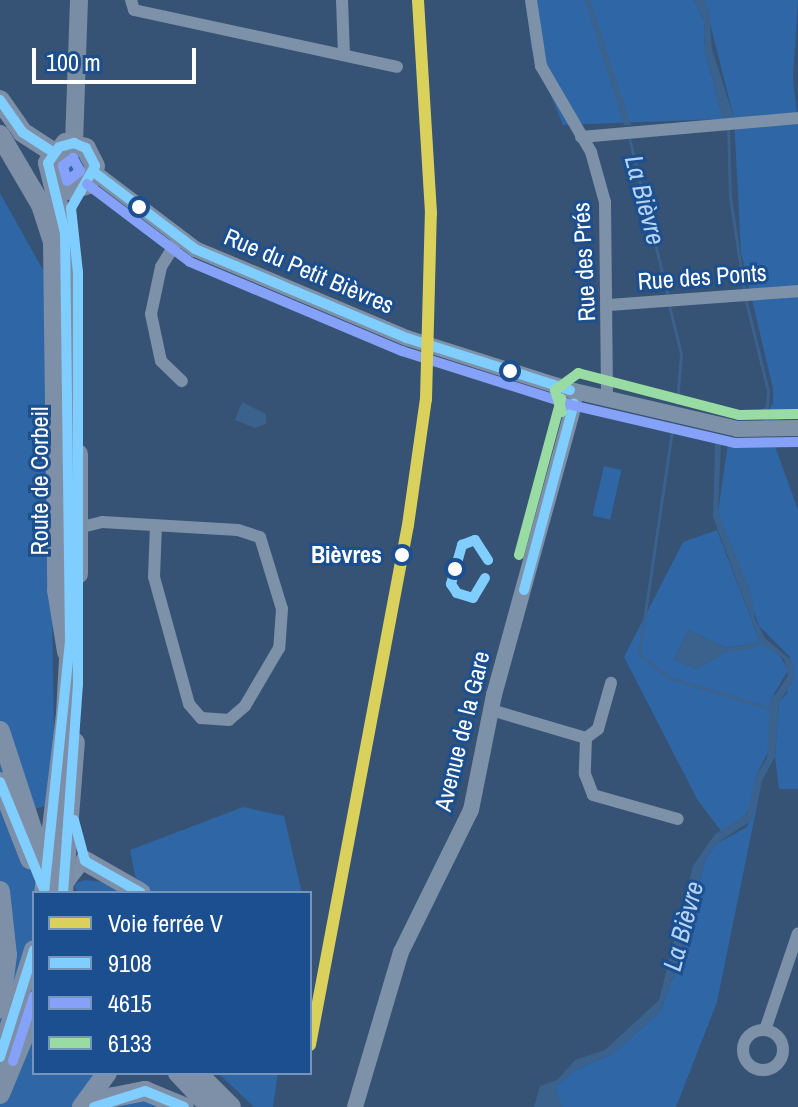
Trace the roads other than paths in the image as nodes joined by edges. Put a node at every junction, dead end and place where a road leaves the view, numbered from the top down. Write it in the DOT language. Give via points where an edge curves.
graph roads {
  1 [pos="79,0"];
  2 [pos="342,0"];
  3 [pos="531,0"];
  4 [pos="132,5"];
  5 [pos="344,55"];
  6 [pos="397,67"];
  7 [pos="0,100"];
  8 [pos="798,118"];
  9 [pos="0,135"];
  10 [pos="581,137"];
  11 [pos="74,143"];
  12 [pos="53,152"];
  13 [pos="95,173"];
  14 [pos="67,187"];
  15 [pos="179,238"];
  16 [pos="798,291"];
  17 [pos="609,305"];
  18 [pos="182,381"];
  19 [pos="607,394"];
  20 [pos="576,395"];
  21 [pos="798,428"];
  22 [pos="71,504"];
  23 [pos="102,522"];
  24 [pos="156,526"];
  25 [pos="78,528"];
  26 [pos="67,652"];
  27 [pos="611,683"];
  28 [pos="491,710"];
  29 [pos="0,731"];
  30 [pos="586,738"];
  31 [pos="0,782"];
  32 [pos="71,814"];
  33 [pos="678,819"];
  34 [pos="85,861"];
  35 [pos="0,891"];
  36 [pos="55,891"];
  37 [pos="56,891"];
  38 [pos="56,891"];
  39 [pos="56,891"];
  40 [pos="57,891"];
  41 [pos="138,891"];
  42 [pos="798,933"];
  43 [pos="32,956"];
  44 [pos="0,1009"];
  45 [pos="32,1017"];
  46 [pos="765,1030"];
  47 [pos="0,1057"];
  48 [pos="106,1075"];
  49 [pos="180,1075"];
  50 [pos="201,1075"];
  51 [pos="0,1094"];
  52 [pos="82,1107"];
  53 [pos="94,1107"];
  54 [pos="184,1107"];
  55 [pos="210,1107"];
  56 [pos="231,1107"];
  57 [pos="355,1107"];
  1 -- 11 [label="main road"];
  2 -- 5 [label="street"];
  3 -- 10 [label="street, Rue des Prés" via="541,66"];
  4 -- 5 [label="street"];
  5 -- 6 [label="street"];
  7 -- 12 [label="highway" via="22,132"];
  8 -- 10 [label="street"];
  9 -- 26 [label="highway" via="41,205 53,241 57,590"];
  10 -- 17 [label="street, Rue des Prés" via="597,166 605,202"];
  11 -- 12 [label="main road"];
  11 -- 13 [label="main road" via="91,153"];
  12 -- 14 [label="main road, Route de Corbeil" via="48,169"];
  13 -- 14 [label="main road"];
  13 -- 15 [label="street, Rue du Petit Bièvres"];
  14 -- 22 [label="main road, Route de Corbeil"];
  15 -- 18 [label="street" via="161,267 151,314 161,361"];
  15 -- 20 [label="street, Rue du Petit Bièvres" via="407,338"];
  16 -- 17 [label="street, Rue des Ponts"];
  17 -- 19 [label="street, Rue des Prés"];
  19 -- 20 [label="street, Rue du Petit Bièvres"];
  19 -- 21 [label="street, Rue du Petit Bièvres" via="737,429"];
  20 -- 28 [label="street, Avenue de la Gare"];
  22 -- 23 [label="street"];
  22 -- 25 [label="main road, Route de Corbeil"];
  22 -- 26 [label="main road, Route de Corbeil"];
  23 -- 24 [label="street"];
  23 -- 25 [label="street"];
  24 -- 24 [label="street" via="254,533 264,543 282,609 279,648 245,706 229,720 201,718 189,704 154,577"];
  25 -- 32 [label="main road, Route de Corbeil"];
  26 -- 37 [label="main road, Route de Corbeil"];
  27 -- 30 [label="street" via="598,729"];
  28 -- 30 [label="street"];
  28 -- 57 [label="street, Avenue de la Gare" via="471,810 401,952"];
  29 -- 39 [label="highway, bridge"];
  30 -- 33 [label="street" via="586,781 593,795"];
  31 -- 36 [label="highway" via="30,859"];
  32 -- 34 [label="main road"];
  32 -- 38 [label="main road, Route de Corbeil"];
  34 -- 40 [label="street"];
  34 -- 41 [label="highway"];
  35 -- 44 [label="highway" via="7,955"];
  42 -- 46 [label="street"];
  43 -- 47 [label="main road"];
  45 -- 51 [label="main road"];
  48 -- 52 [label="highway"];
  49 -- 55 [label="highway"];
  50 -- 56 [label="highway"];
  53 -- 54 [label="highway" via="145,1091"];
}
